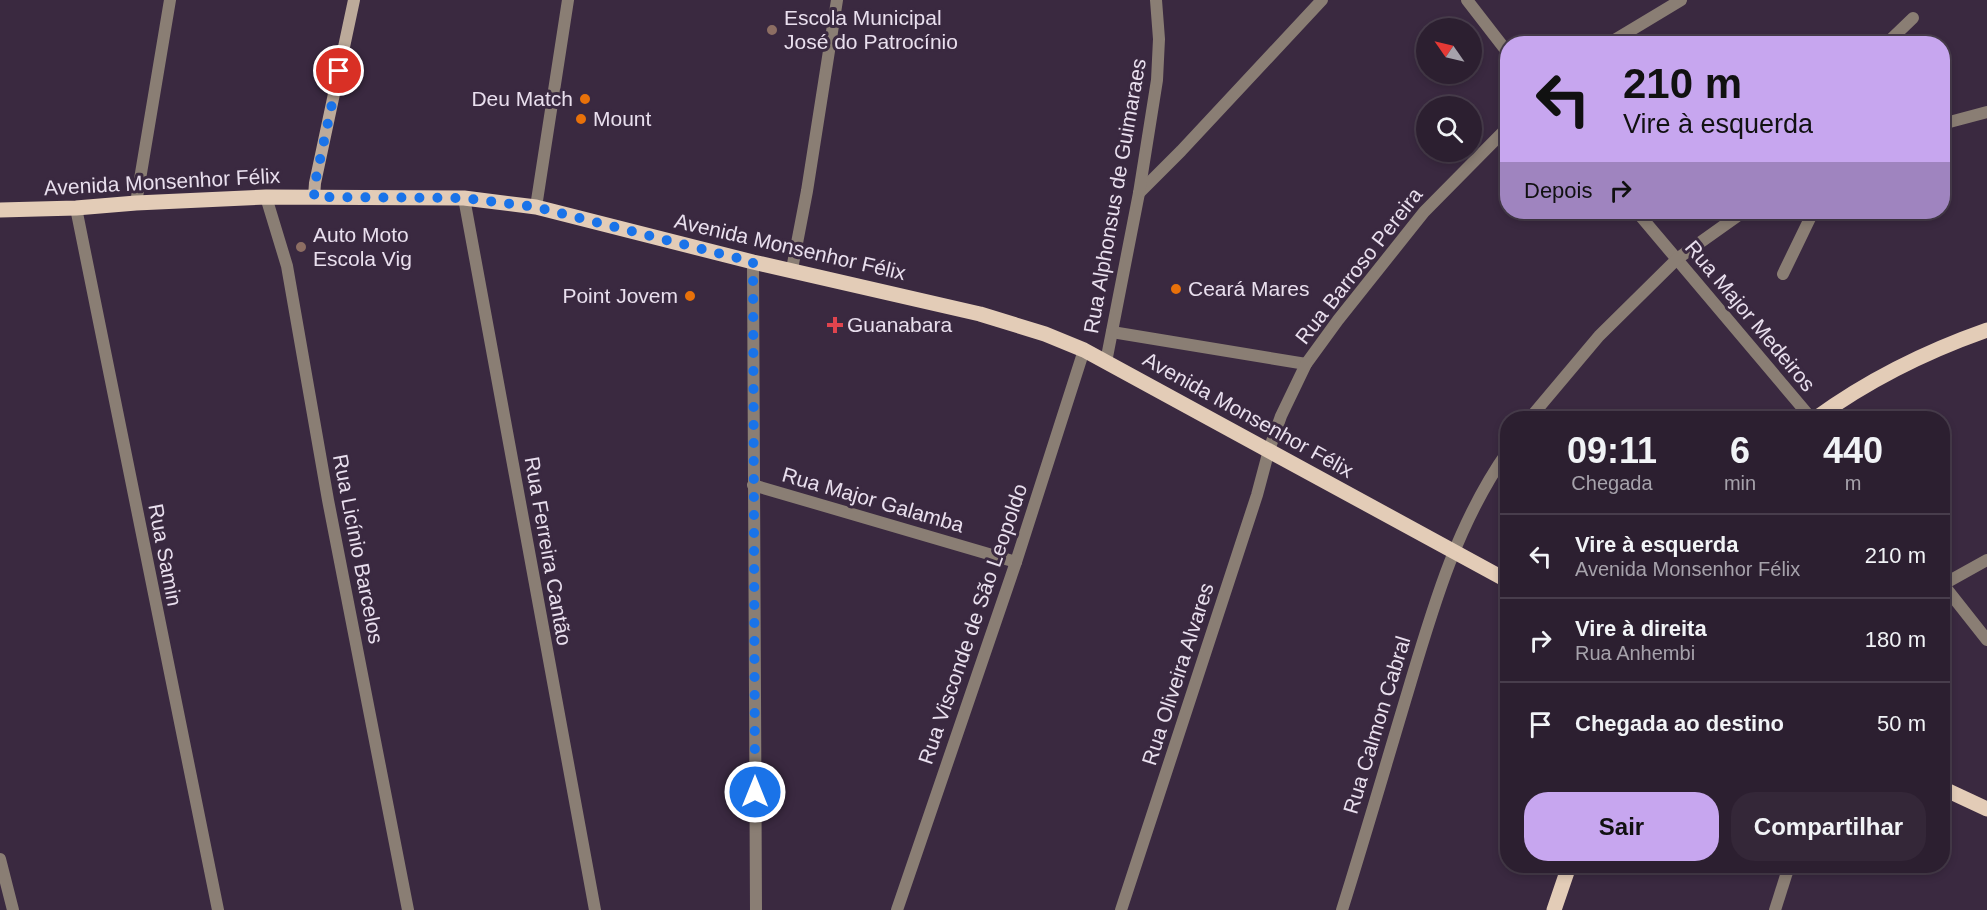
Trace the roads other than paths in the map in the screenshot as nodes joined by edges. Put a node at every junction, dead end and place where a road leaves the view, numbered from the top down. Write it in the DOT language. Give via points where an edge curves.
graph roads {
  1 [pos="170,0"];
  2 [pos="354,0"];
  3 [pos="568,0"];
  4 [pos="837,0"];
  5 [pos="1156,0"];
  6 [pos="1323,0"];
  7 [pos="1467,0"];
  8 [pos="1681,0"];
  9 [pos="1913,18"];
  10 [pos="1621,36"];
  11 [pos="1894,36"];
  12 [pos="1500,43"];
  13 [pos="1987,112"];
  14 [pos="1950,122"];
  15 [pos="1500,135"];
  16 [pos="1138,192"];
  17 [pos="266,197"];
  18 [pos="314,197"];
  19 [pos="464,198"];
  20 [pos="136,203"];
  21 [pos="536,207"];
  22 [pos="76,208"];
  23 [pos="0,210"];
  24 [pos="1643,219"];
  25 [pos="1733,219"];
  26 [pos="1810,219"];
  27 [pos="1677,259"];
  28 [pos="753,262"];
  29 [pos="792,269"];
  30 [pos="1783,274"];
  31 [pos="1987,330"];
  32 [pos="1112,332"];
  33 [pos="1084,350"];
  34 [pos="1106,362"];
  35 [pos="1306,364"];
  36 [pos="1536,411"];
  37 [pos="1805,411"];
  38 [pos="1826,411"];
  39 [pos="1269,450"];
  40 [pos="1500,464"];
  41 [pos="753,485"];
  42 [pos="1453,552"];
  43 [pos="1987,560"];
  44 [pos="1016,562"];
  45 [pos="1500,577"];
  46 [pos="1950,580"];
  47 [pos="1950,593"];
  48 [pos="1987,640"];
  49 [pos="1950,792"];
  50 [pos="1987,808"];
  51 [pos="0,859"];
  52 [pos="1567,873"];
  53 [pos="1787,873"];
  54 [pos="13,910"];
  55 [pos="218,910"];
  56 [pos="408,910"];
  57 [pos="595,910"];
  58 [pos="756,910"];
  59 [pos="897,910"];
  60 [pos="1121,910"];
  61 [pos="1342,910"];
  62 [pos="1554,910"];
  63 [pos="1775,910"];
  1 -- 20 [label="street"];
  2 -- 18 [label="street"];
  3 -- 21 [label="street"];
  4 -- 29 [label="street"];
  5 -- 16 [label="street, Rua Alphonsus de Guimaraes" via="1157,80"];
  6 -- 16 [label="street"];
  7 -- 12 [label="street"];
  8 -- 10 [label="street"];
  9 -- 11 [label="street"];
  13 -- 14 [label="street"];
  15 -- 35 [label="street, Rua Barroso Pereira" via="1424,212"];
  16 -- 32 [label="street, Rua Alphonsus de Guimaraes"];
  17 -- 18 [label="main road, Avenida Monsenhor Félix"];
  17 -- 20 [label="main road, Avenida Monsenhor Félix"];
  17 -- 56 [label="street, Rua Licínio Barcelos" via="287,266"];
  18 -- 19 [label="main road, Avenida Monsenhor Félix"];
  19 -- 21 [label="main road, Avenida Monsenhor Félix"];
  19 -- 57 [label="street, Rua Ferreira Cantão"];
  20 -- 22 [label="main road, Avenida Monsenhor Félix"];
  21 -- 28 [label="main road, Avenida Monsenhor Félix"];
  22 -- 23 [label="main road, Avenida Monsenhor Félix"];
  22 -- 55 [label="street, Rua Samin"];
  24 -- 27 [label="street, Rua Major Medeiros"];
  25 -- 27 [label="street"];
  26 -- 30 [label="street"];
  27 -- 36 [label="street" via="1599,336"];
  27 -- 37 [label="street, Rua Major Medeiros"];
  28 -- 29 [label="main road, Avenida Monsenhor Félix"];
  28 -- 41 [label="street"];
  29 -- 33 [label="main road, Avenida Monsenhor Félix" via="980,314"];
  31 -- 38 [label="main road" via="1925,355"];
  32 -- 34 [label="street, Rua Alphonsus de Guimaraes"];
  32 -- 35 [label="street"];
  33 -- 34 [label="main road, Avenida Monsenhor Félix"];
  33 -- 44 [label="street, Rua Visconde de São Leopoldo"];
  34 -- 39 [label="main road, Avenida Monsenhor Félix"];
  35 -- 39 [label="street, Rua Barroso Pereira"];
  39 -- 42 [label="main road, Avenida Monsenhor Félix"];
  39 -- 60 [label="street, Rua Oliveira Alvares"];
  40 -- 42 [label="street, Rua Calmon Cabral"];
  41 -- 44 [label="street, Rua Major Galamba"];
  41 -- 58 [label="street"];
  42 -- 45 [label="main road, Avenida Monsenhor Félix"];
  42 -- 61 [label="street, Rua Calmon Cabral"];
  43 -- 46 [label="street"];
  44 -- 59 [label="street, Rua Visconde de São Leopoldo"];
  47 -- 48 [label="street"];
  49 -- 50 [label="main road"];
  51 -- 54 [label="street"];
  52 -- 62 [label="main road"];
  53 -- 63 [label="street"];
}
